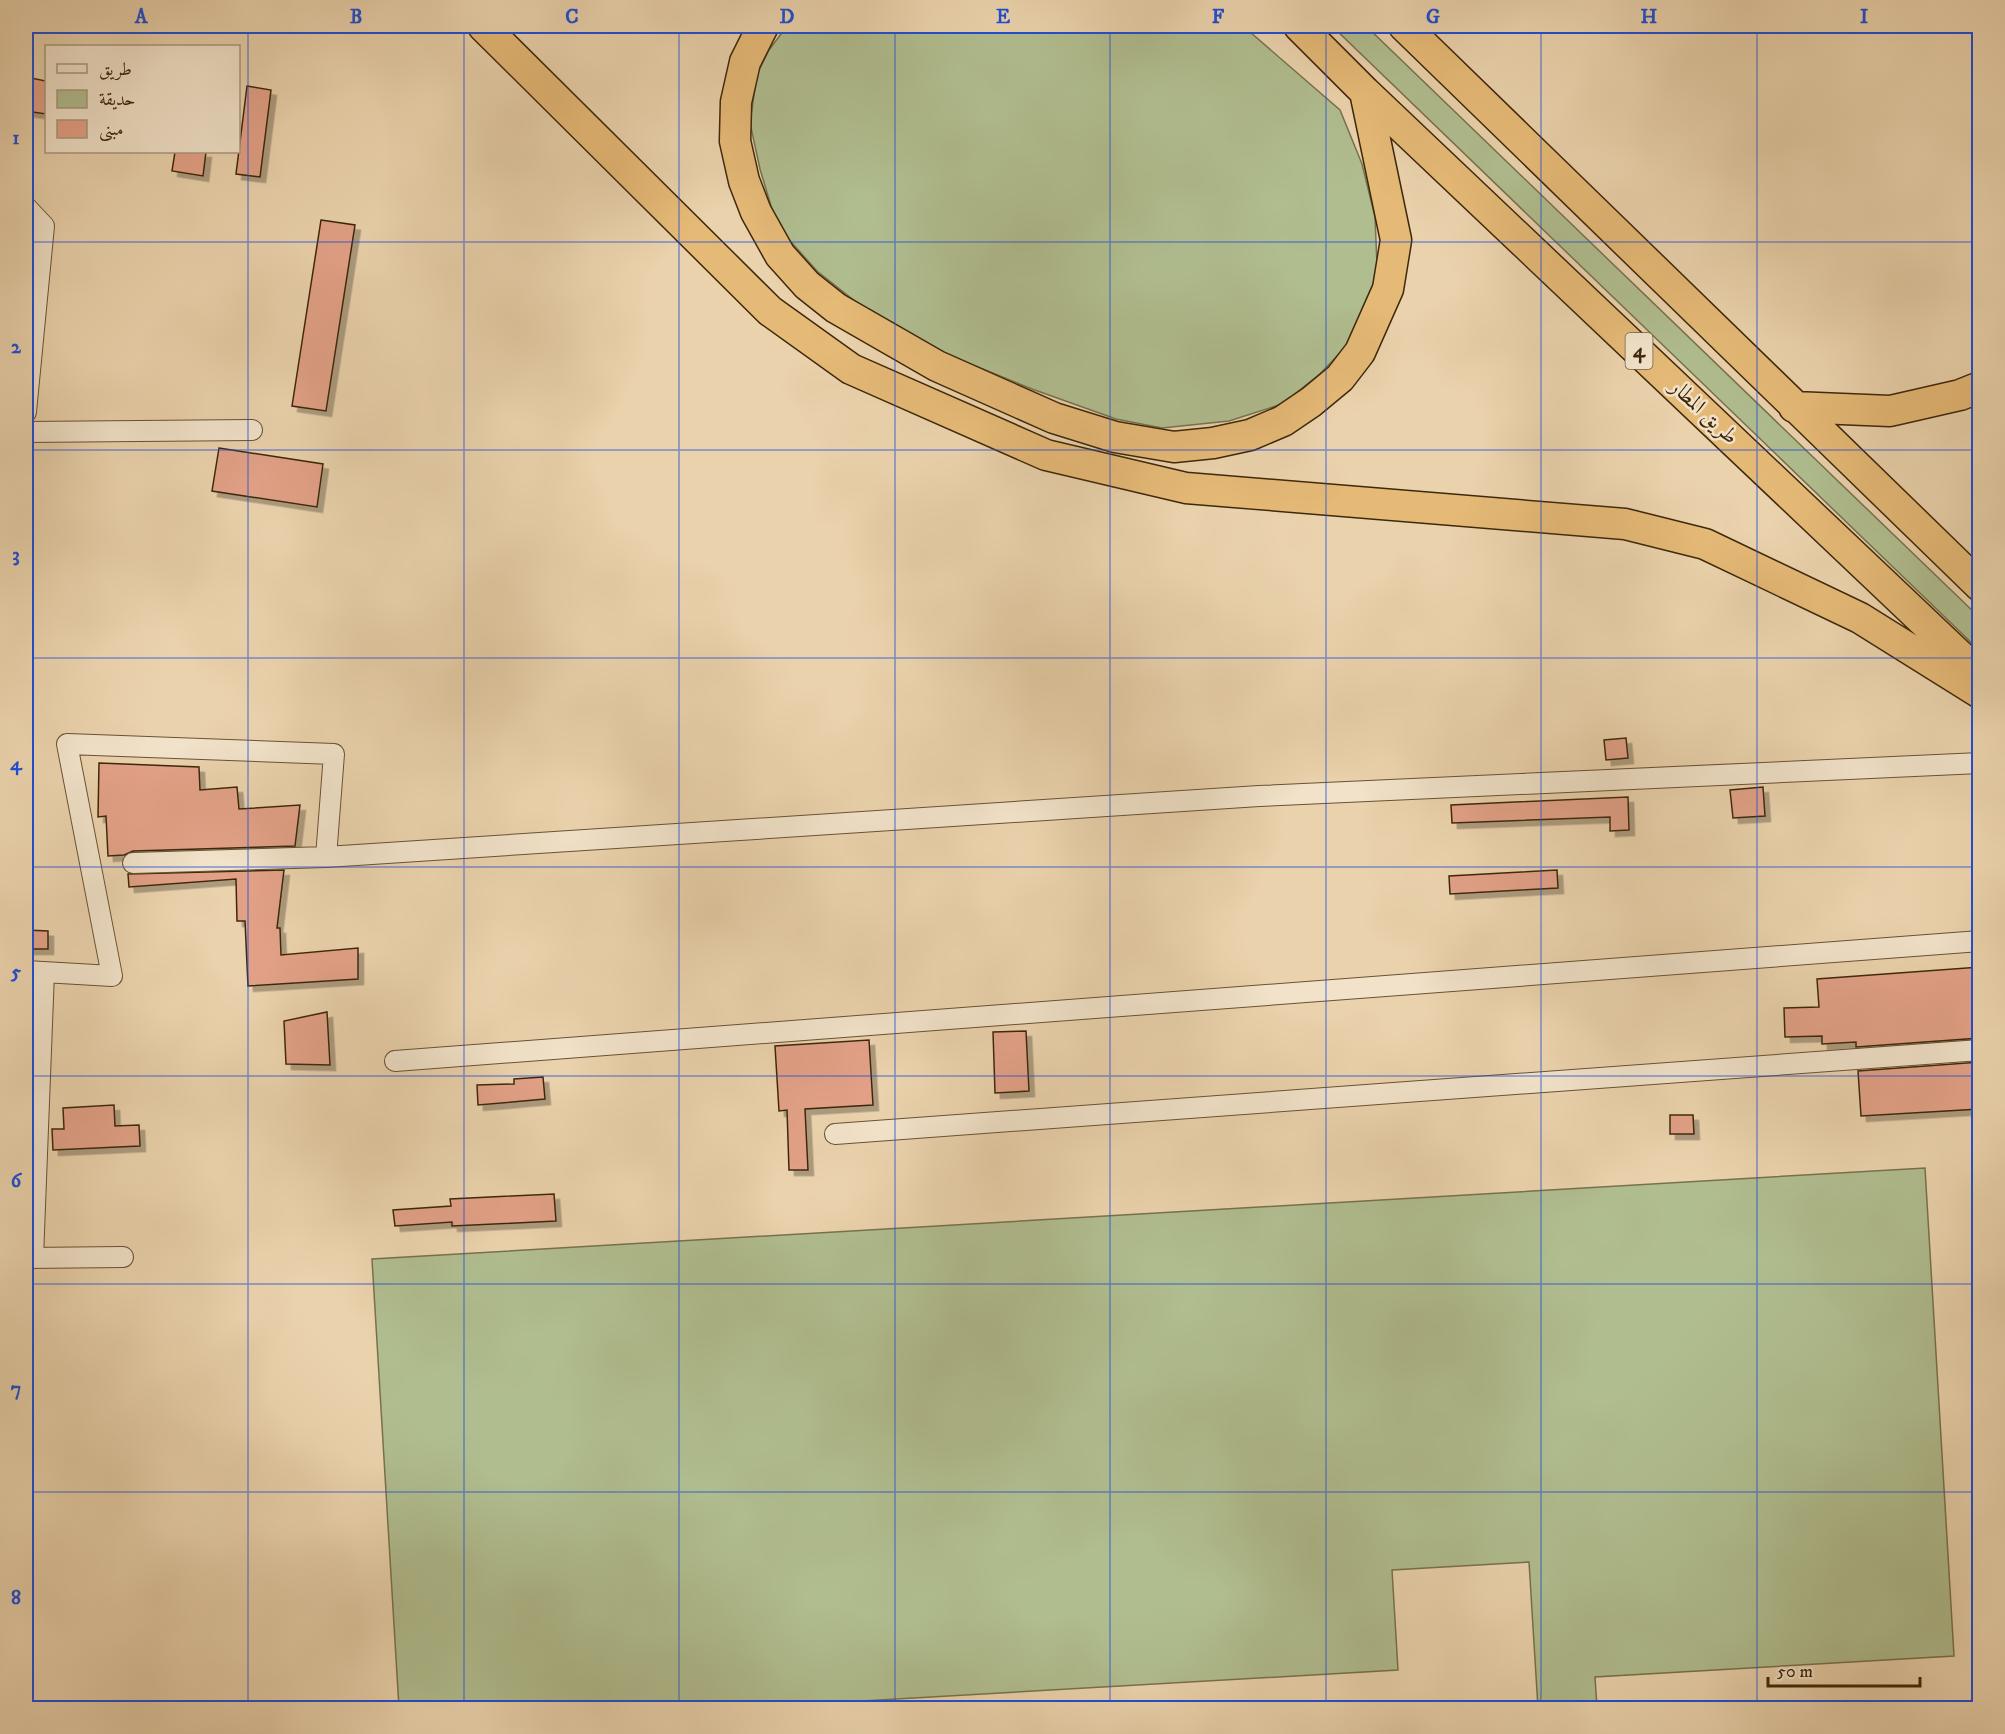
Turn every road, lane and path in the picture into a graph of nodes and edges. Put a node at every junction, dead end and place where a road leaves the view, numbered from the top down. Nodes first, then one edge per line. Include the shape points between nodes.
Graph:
1 (483, 26) edge
2 (763, 26) edge
3 (1299, 26) edge
4 (1404, 26) edge
5 (1365, 92) junction
6 (26, 207) edge
7 (1980, 387) edge
8 (1794, 408) junction
9 (26, 412) edge
10 (252, 430) dead end
11 (31, 434) edge
12 (1980, 586) edge
13 (1980, 675) edge
14 (1980, 693) edge
15 (1980, 763) edge
16 (326, 857) junction
17 (133, 862) dead end
18 (1980, 941) edge
19 (35, 971) edge
20 (1980, 1050) edge
21 (395, 1061) dead end
22 (835, 1134) dead end
23 (123, 1257) dead end
24 (29, 1258) edge

1 - 14 highway via 770,311 851,369 1047,455 1186,488 1625,524 1705,544 1860,618
2 - 5 highway via 745,62 736,102 735,141 756,212 780,255 807,285 836,308 937,366 1011,399 1114,437 1174,447 1250,435 1282,421 1340,378 1360,352 1388,289 1396,240
3 - 5 highway, طريق المطار / 4
4 - 8 highway
5 - 13 highway, طريق المطار / 4
6 - 9 street via 44,226
7 - 8 highway via 1890,411
8 - 12 highway
10 - 11 street
15 - 16 street via 1259,796
16 - 17 street
16 - 19 street via 334,754 67,744 112,976
18 - 21 street
19 - 24 street
20 - 22 street
23 - 24 street

